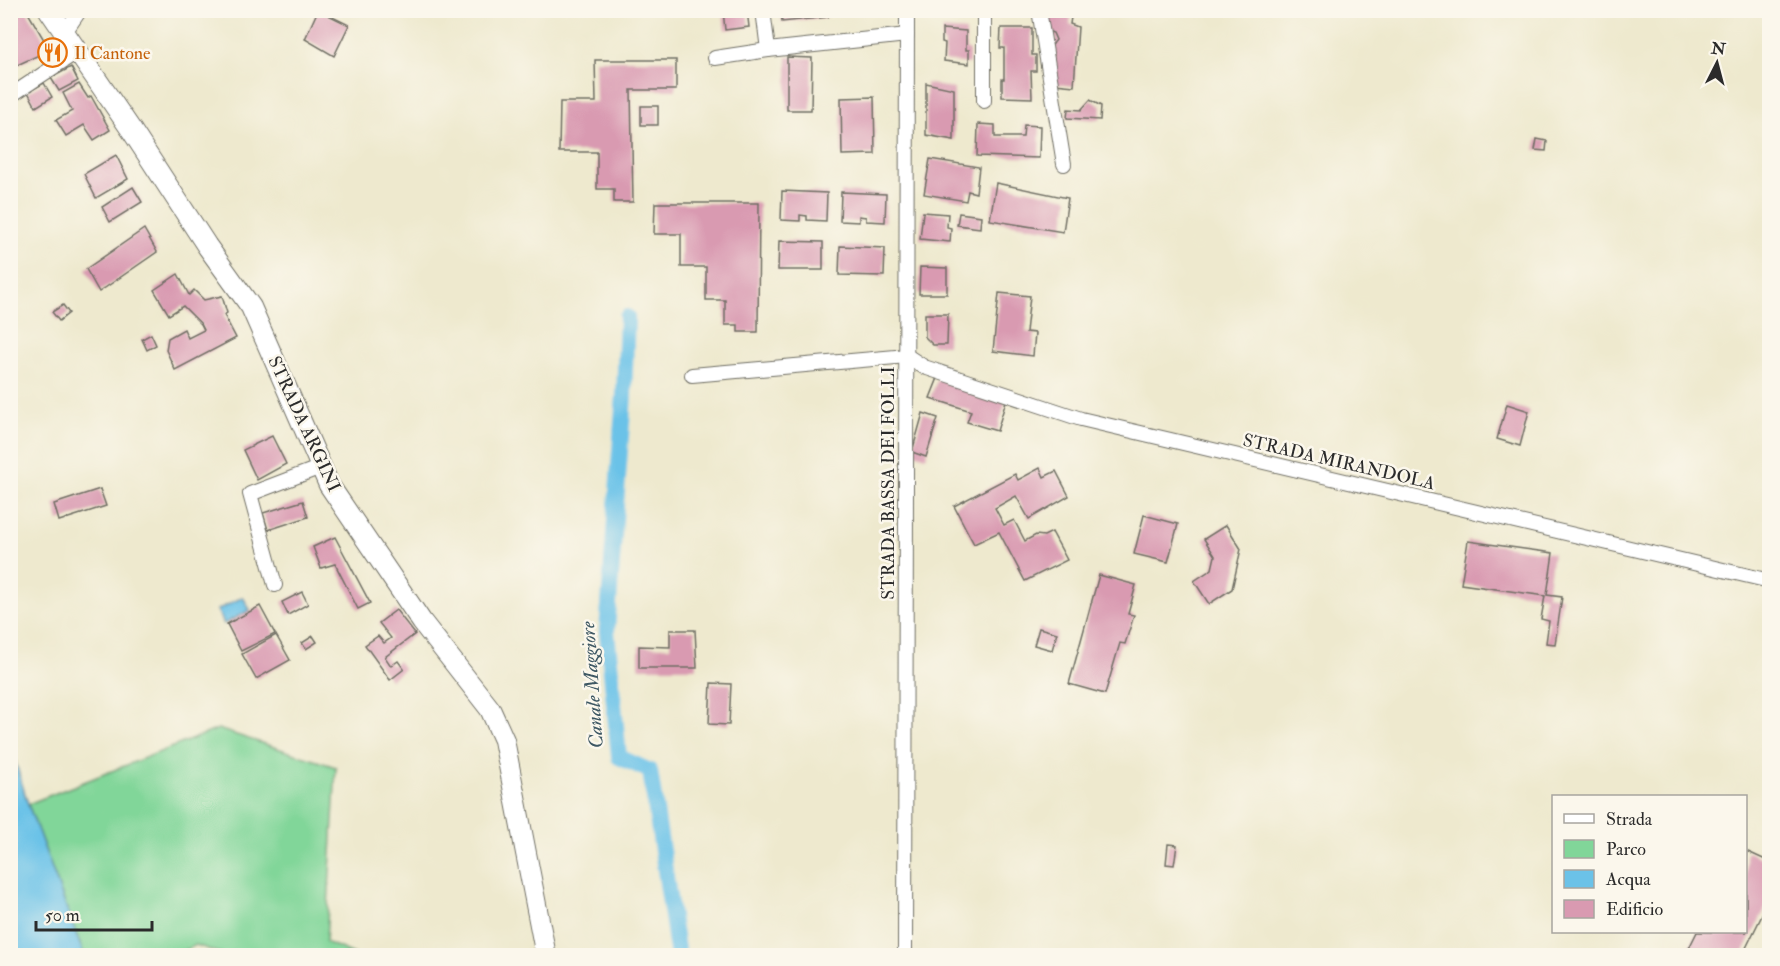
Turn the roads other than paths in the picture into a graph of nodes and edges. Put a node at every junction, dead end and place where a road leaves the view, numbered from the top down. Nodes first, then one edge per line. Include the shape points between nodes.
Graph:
1 (50, 10) edge
2 (80, 10) edge
3 (763, 10) edge
4 (907, 10) edge
5 (984, 10) edge
6 (1039, 10) edge
7 (65, 32) junction
8 (907, 35) junction
9 (768, 50) junction
10 (78, 51) junction
11 (714, 58) dead end
12 (10, 96) edge
13 (984, 101) dead end
14 (1064, 164) dead end
15 (907, 356) junction
16 (692, 375) dead end
17 (321, 467) junction
18 (1770, 581) edge
19 (275, 585) dead end
20 (546, 956) edge
21 (905, 956) edge

1 - 7 main road, STRADA ARGINI
2 - 7 street
3 - 9 street
4 - 8 street, STRADA BASSA DEI FOLLI
5 - 13 street
6 - 14 street
7 - 10 main road, STRADA ARGINI
8 - 9 street
8 - 15 street, STRADA BASSA DEI FOLLI
9 - 11 street
10 - 12 street
10 - 17 main road, STRADA ARGINI via 251,307
15 - 16 street
15 - 18 street, STRADA MIRANDOLA via 924,367 1081,419
15 - 21 street, STRADA BASSA DEI FOLLI
17 - 19 street via 250,494
17 - 20 main road, STRADA ARGINI via 329,485 422,622 490,709 504,740

